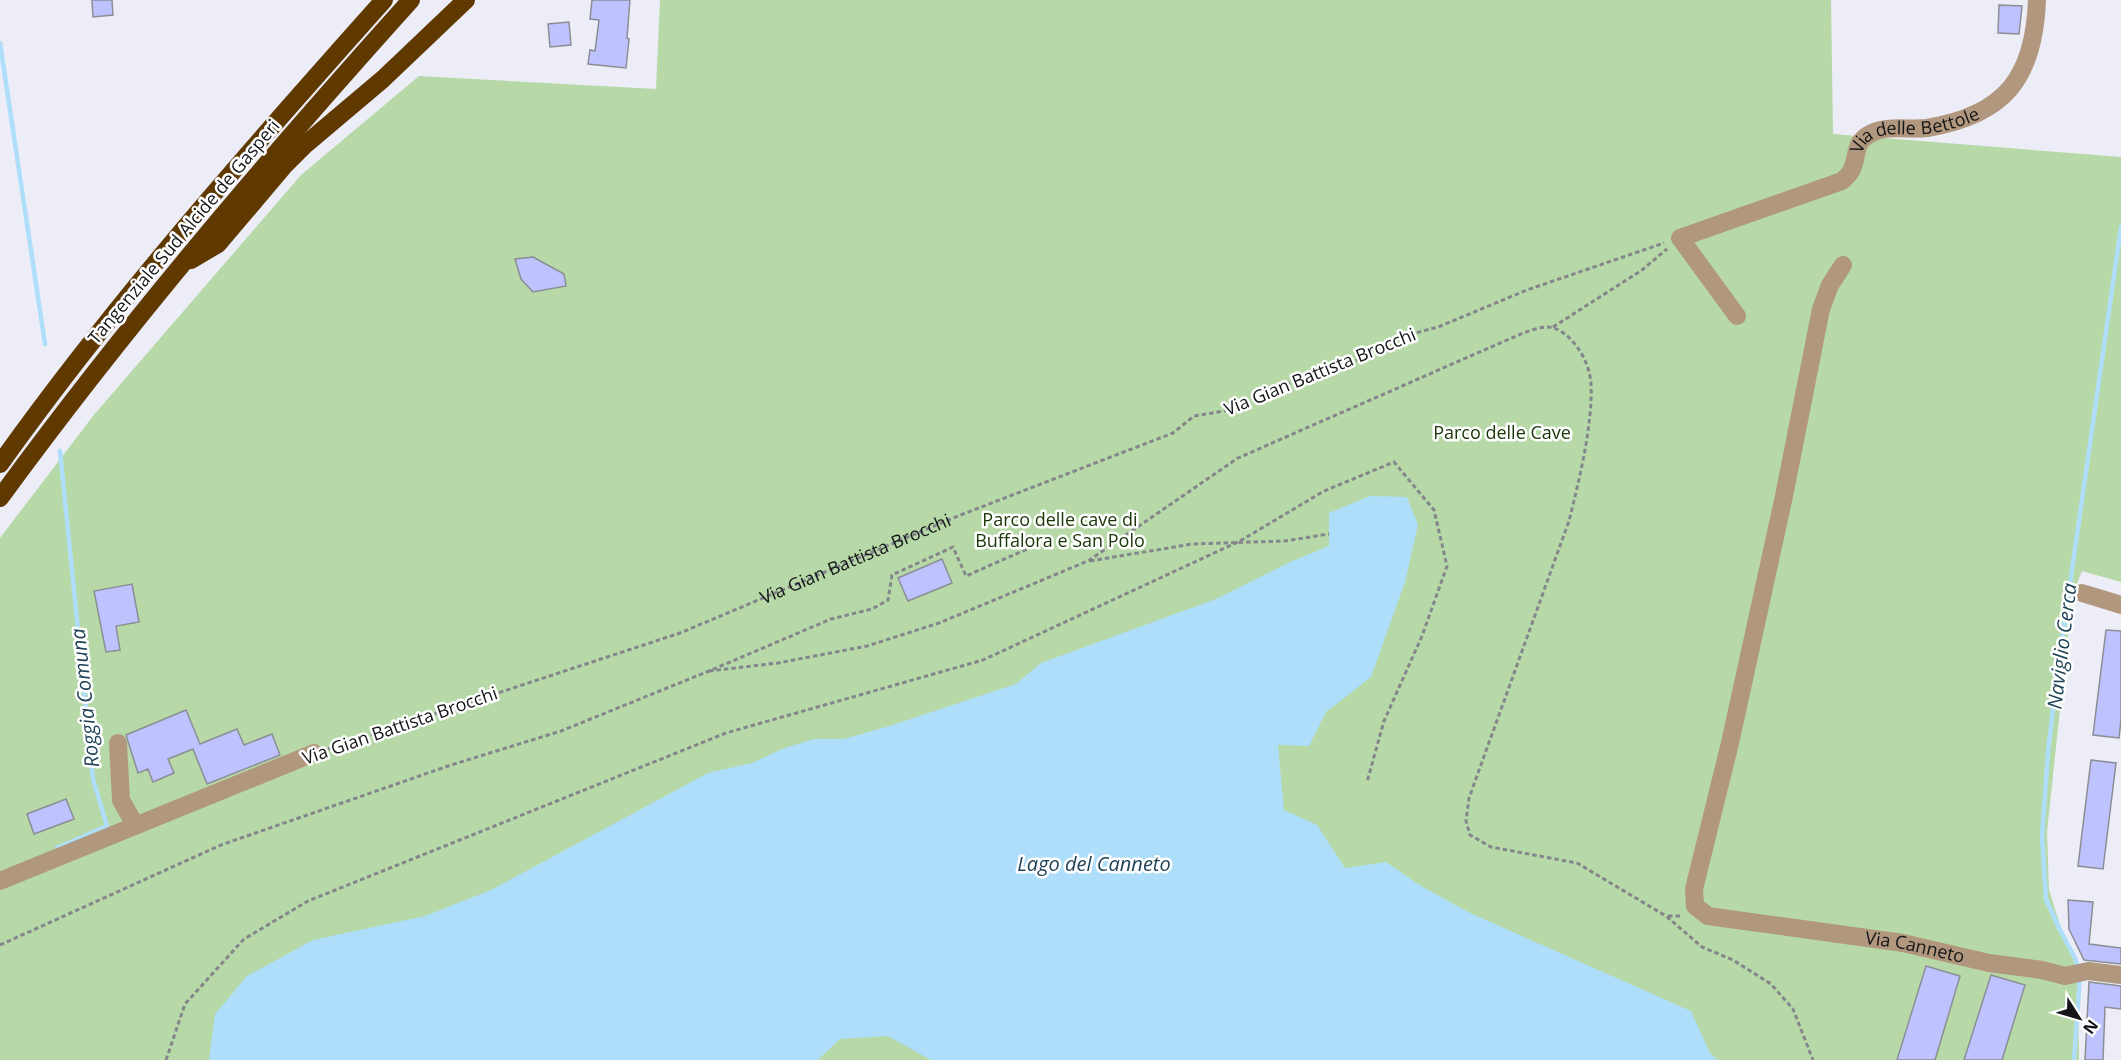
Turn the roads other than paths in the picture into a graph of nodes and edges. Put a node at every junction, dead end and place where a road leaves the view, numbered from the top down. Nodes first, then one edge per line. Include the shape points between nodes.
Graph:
1 (384, 0) edge
2 (411, 0) edge
3 (466, 0) edge
4 (2037, 0) edge
5 (1843, 265) dead end
6 (179, 267) junction
7 (1737, 316) dead end
8 (0, 464) edge
9 (0, 498) edge
10 (2082, 593) dead end
11 (2121, 605) edge
12 (118, 743) dead end
13 (314, 753) road end
14 (135, 825) junction
15 (0, 881) edge
16 (2121, 975) edge

1 - 8 highway, Tangenziale Sud Alcide de Gasperi via 154,266
2 - 6 highway, Tangenziale Sud Alcide de Gasperi
3 - 6 highway via 383,79 306,144 218,244
4 - 7 street, Via delle Bettole via 2032,46 2022,74 2004,95 1980,113 1924,128 1872,133 1858,144 1851,171 1842,181 1680,238
5 - 16 street, Via Canneto via 1821,309 1780,517 1694,889 1695,906 1708,916 1903,943 2065,976 2088,971
6 - 9 highway, Tangenziale Sud Alcide de Gasperi
10 - 11 street
12 - 14 street via 121,800
13 - 14 street, Via Gian Battista Brocchi
14 - 15 street, Via Gian Battista Brocchi

